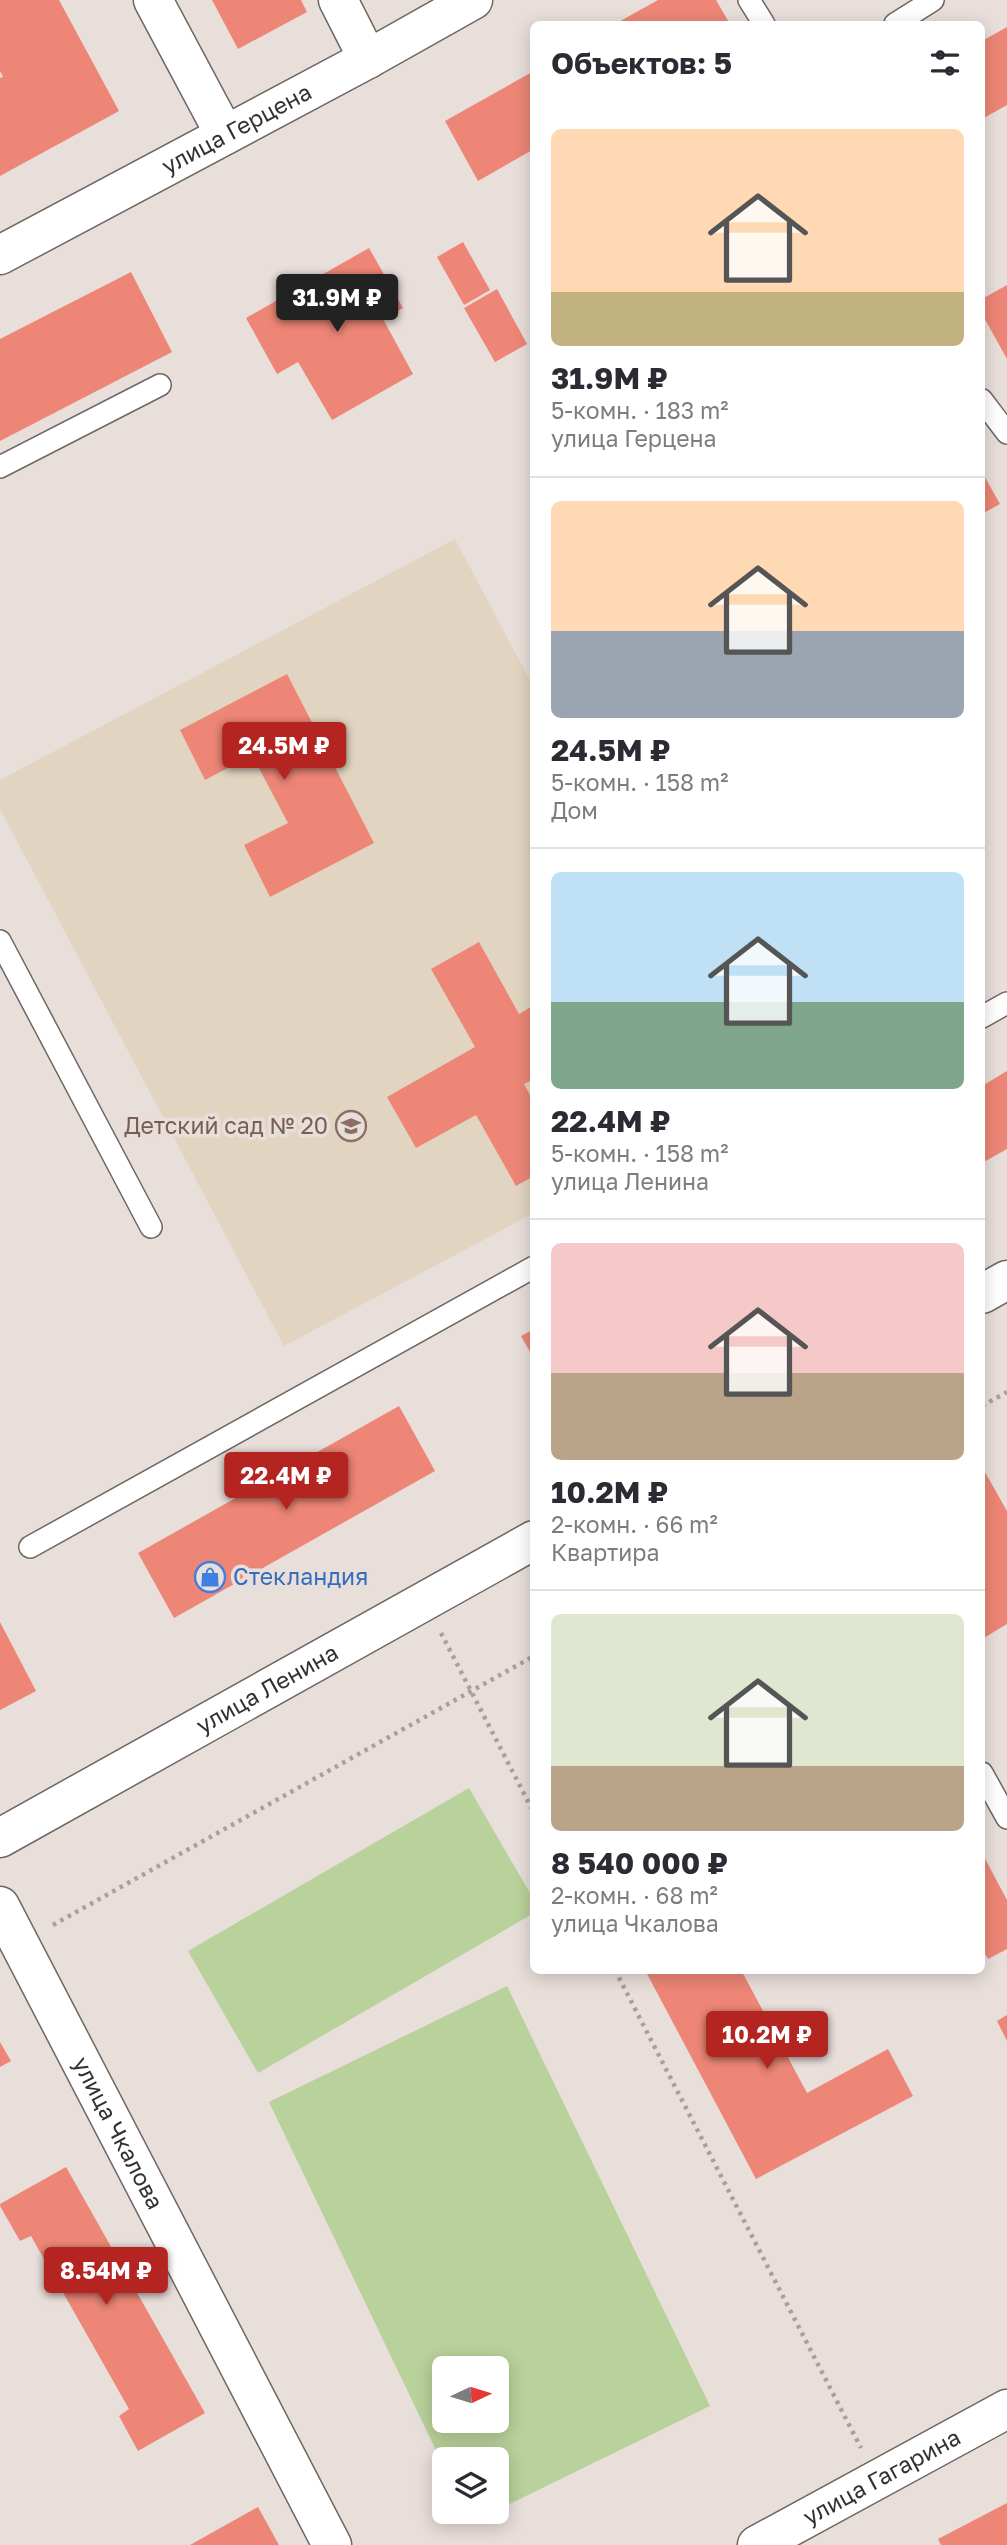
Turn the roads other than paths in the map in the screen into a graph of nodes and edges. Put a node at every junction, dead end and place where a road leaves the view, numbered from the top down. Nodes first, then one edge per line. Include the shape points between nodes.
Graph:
1 (153, 0) edge
2 (338, 0) edge
3 (473, 0) edge
4 (749, 0) edge
5 (933, 0) edge
6 (762, 21) edge
7 (900, 21) edge
8 (368, 59) junction
9 (225, 135) junction
10 (0, 255) edge
11 (160, 385) dead end
12 (985, 404) edge
13 (1007, 433) edge
14 (0, 467) edge
15 (0, 940) edge
16 (1007, 1003) edge
17 (985, 1015) edge
18 (151, 1227) dead end
19 (530, 1269) edge
20 (1007, 1280) edge
21 (985, 1292) edge
22 (530, 1542) edge
23 (30, 1548) dead end
24 (985, 1778) edge
25 (1007, 1818) edge
26 (0, 1838) edge
27 (0, 1906) edge
28 (1007, 2409) edge
29 (332, 2545) edge
30 (757, 2545) edge

1 - 9 street
2 - 8 street
3 - 8 street, улица Герцена
4 - 6 lane
5 - 7 lane
8 - 9 street, улица Герцена
9 - 10 street, улица Герцена
11 - 14 lane
12 - 13 lane
15 - 18 lane
16 - 17 lane
19 - 23 lane
20 - 21 street
22 - 26 street, улица Ленина
24 - 25 lane
27 - 29 street, улица Чкалова
28 - 30 street, улица Гагарина

